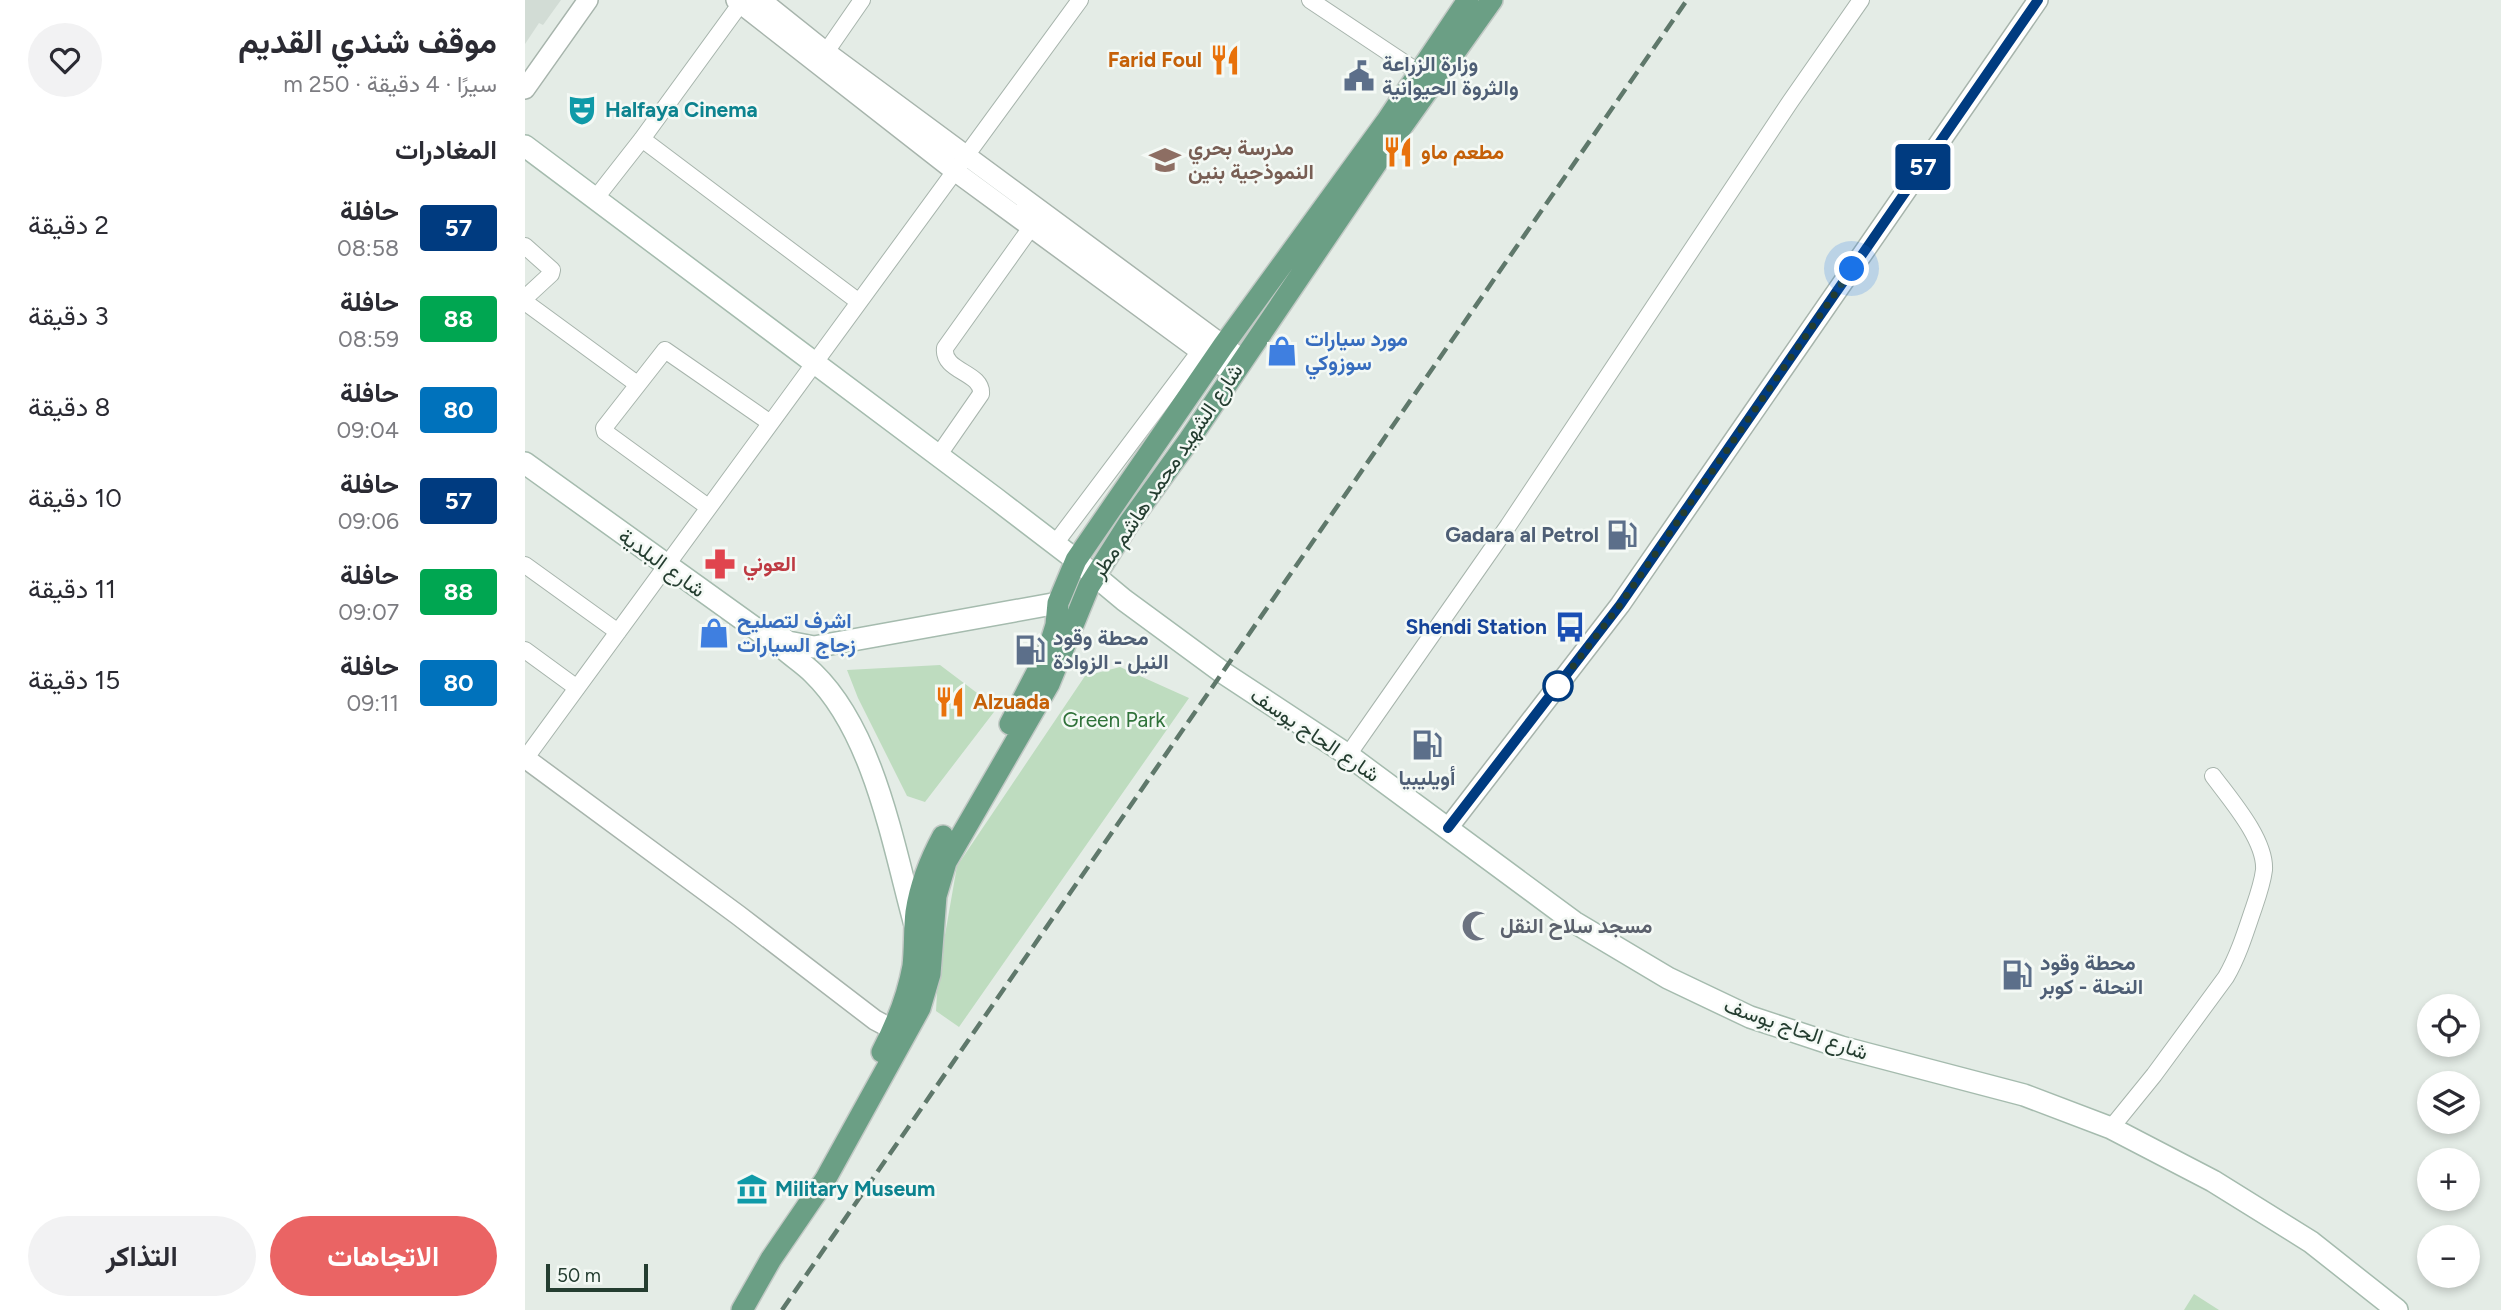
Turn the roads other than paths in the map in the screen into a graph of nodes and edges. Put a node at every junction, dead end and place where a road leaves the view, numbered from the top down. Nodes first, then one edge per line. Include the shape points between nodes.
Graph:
1 (588, 0) edge
2 (761, 0) edge
3 (862, 0) edge
4 (1080, 0) edge
5 (1310, 0) edge
6 (1468, 0) edge
7 (1492, 0) edge
8 (1861, 0) edge
9 (2038, 0) edge
10 (739, 2) edge
11 (826, 52) junction
12 (1418, 72) junction
13 (525, 89) edge
14 (642, 139) junction
15 (525, 146) edge
16 (962, 164) junction
17 (595, 199) junction
18 (1032, 226) junction
19 (525, 246) edge
20 (525, 300) edge
21 (859, 302) junction
22 (1212, 352) junction
23 (813, 363) junction
24 (1238, 366) junction
25 (637, 384) junction
26 (769, 422) junction
27 (525, 450) edge
28 (939, 456) junction
29 (525, 463) edge
30 (708, 507) junction
31 (1055, 545) junction
32 (1076, 560) junction
33 (668, 562) junction
34 (525, 565) edge
35 (1095, 576) junction
36 (1058, 603) junction
37 (618, 632) junction
38 (525, 650) edge
39 (577, 688) junction
40 (1348, 755) junction
41 (525, 758) edge
42 (2213, 776) dead end
43 (1448, 828) junction
44 (915, 927) junction
45 (892, 1029) junction
46 (2111, 1128) junction
47 (731, 1310) edge
48 (742, 1310) edge
49 (2397, 1310) edge

1 - 13 street
2 - 11 street
3 - 11 street
4 - 16 street
5 - 12 street
6 - 12 main road, شارع الشهيد محمد هاشم مطر
7 - 24 main road, شارع الشهيد محمد هاشم مطر
8 - 40 street via 1508,526
9 - 43 street via 1620,605
10 - 14 street
10 - 16 street
11 - 16 street
12 - 22 main road, شارع الشهيد محمد هاشم مطر via 1386,122
14 - 17 street
14 - 21 street
15 - 17 main road, شارع الحاج يوسف
16 - 18 street
16 - 21 street
16 - 22 street
17 - 23 main road, شارع الحاج يوسف
18 - 22 street
18 - 28 street via 945,348 948,361 982,389
19 - 20 street via 552,270
20 - 25 street
21 - 23 street
22 - 24 street
22 - 31 street
22 - 32 main road, شارع الشهيد محمد هاشم مطر
23 - 26 street
23 - 28 main road, شارع الحاج يوسف
24 - 35 main road, شارع الشهيد محمد هاشم مطر
25 - 26 street via 665,350
25 - 30 street via 603,431
26 - 30 street
27 - 33 main road, شارع البلدية
28 - 31 main road, شارع الحاج يوسف
29 - 33 main road, شارع البلدية
30 - 33 street
31 - 32 main road, شارع الحاج يوسف
32 - 35 main road, شارع الحاج يوسف
32 - 36 main road, شارع الشهيد محمد هاشم مطر
33 - 36 main road, شارع البلدية via 788,642 814,647
33 - 37 street
33 - 44 main road, شارع البلدية via 814,673 842,711 875,779
34 - 37 street
35 - 40 main road, شارع الحاج يوسف via 1222,673
35 - 48 main road, شارع الشهيد محمد هاشم مطر via 1049,684 946,862 936,896 930,974 920,1008 825,1180
36 - 44 main road, شارع الشهيد محمد هاشم مطر via 1048,651 932,856
37 - 39 street
38 - 39 street
39 - 41 street
40 - 43 main road, شارع الحاج يوسف
41 - 45 street
42 - 46 street via 2249,826 2260,850 2264,867 2259,892 2226,976
43 - 46 main road, شارع الحاج يوسف via 1574,922 1668,978 1750,1017 1841,1047 2024,1095
44 - 45 main road, شارع الشهيد محمد هاشم مطر via 909,979
45 - 47 main road, شارع الشهيد محمد هاشم مطر via 816,1169
46 - 49 main road, شارع الحاج يوسف via 2213,1181 2311,1242

